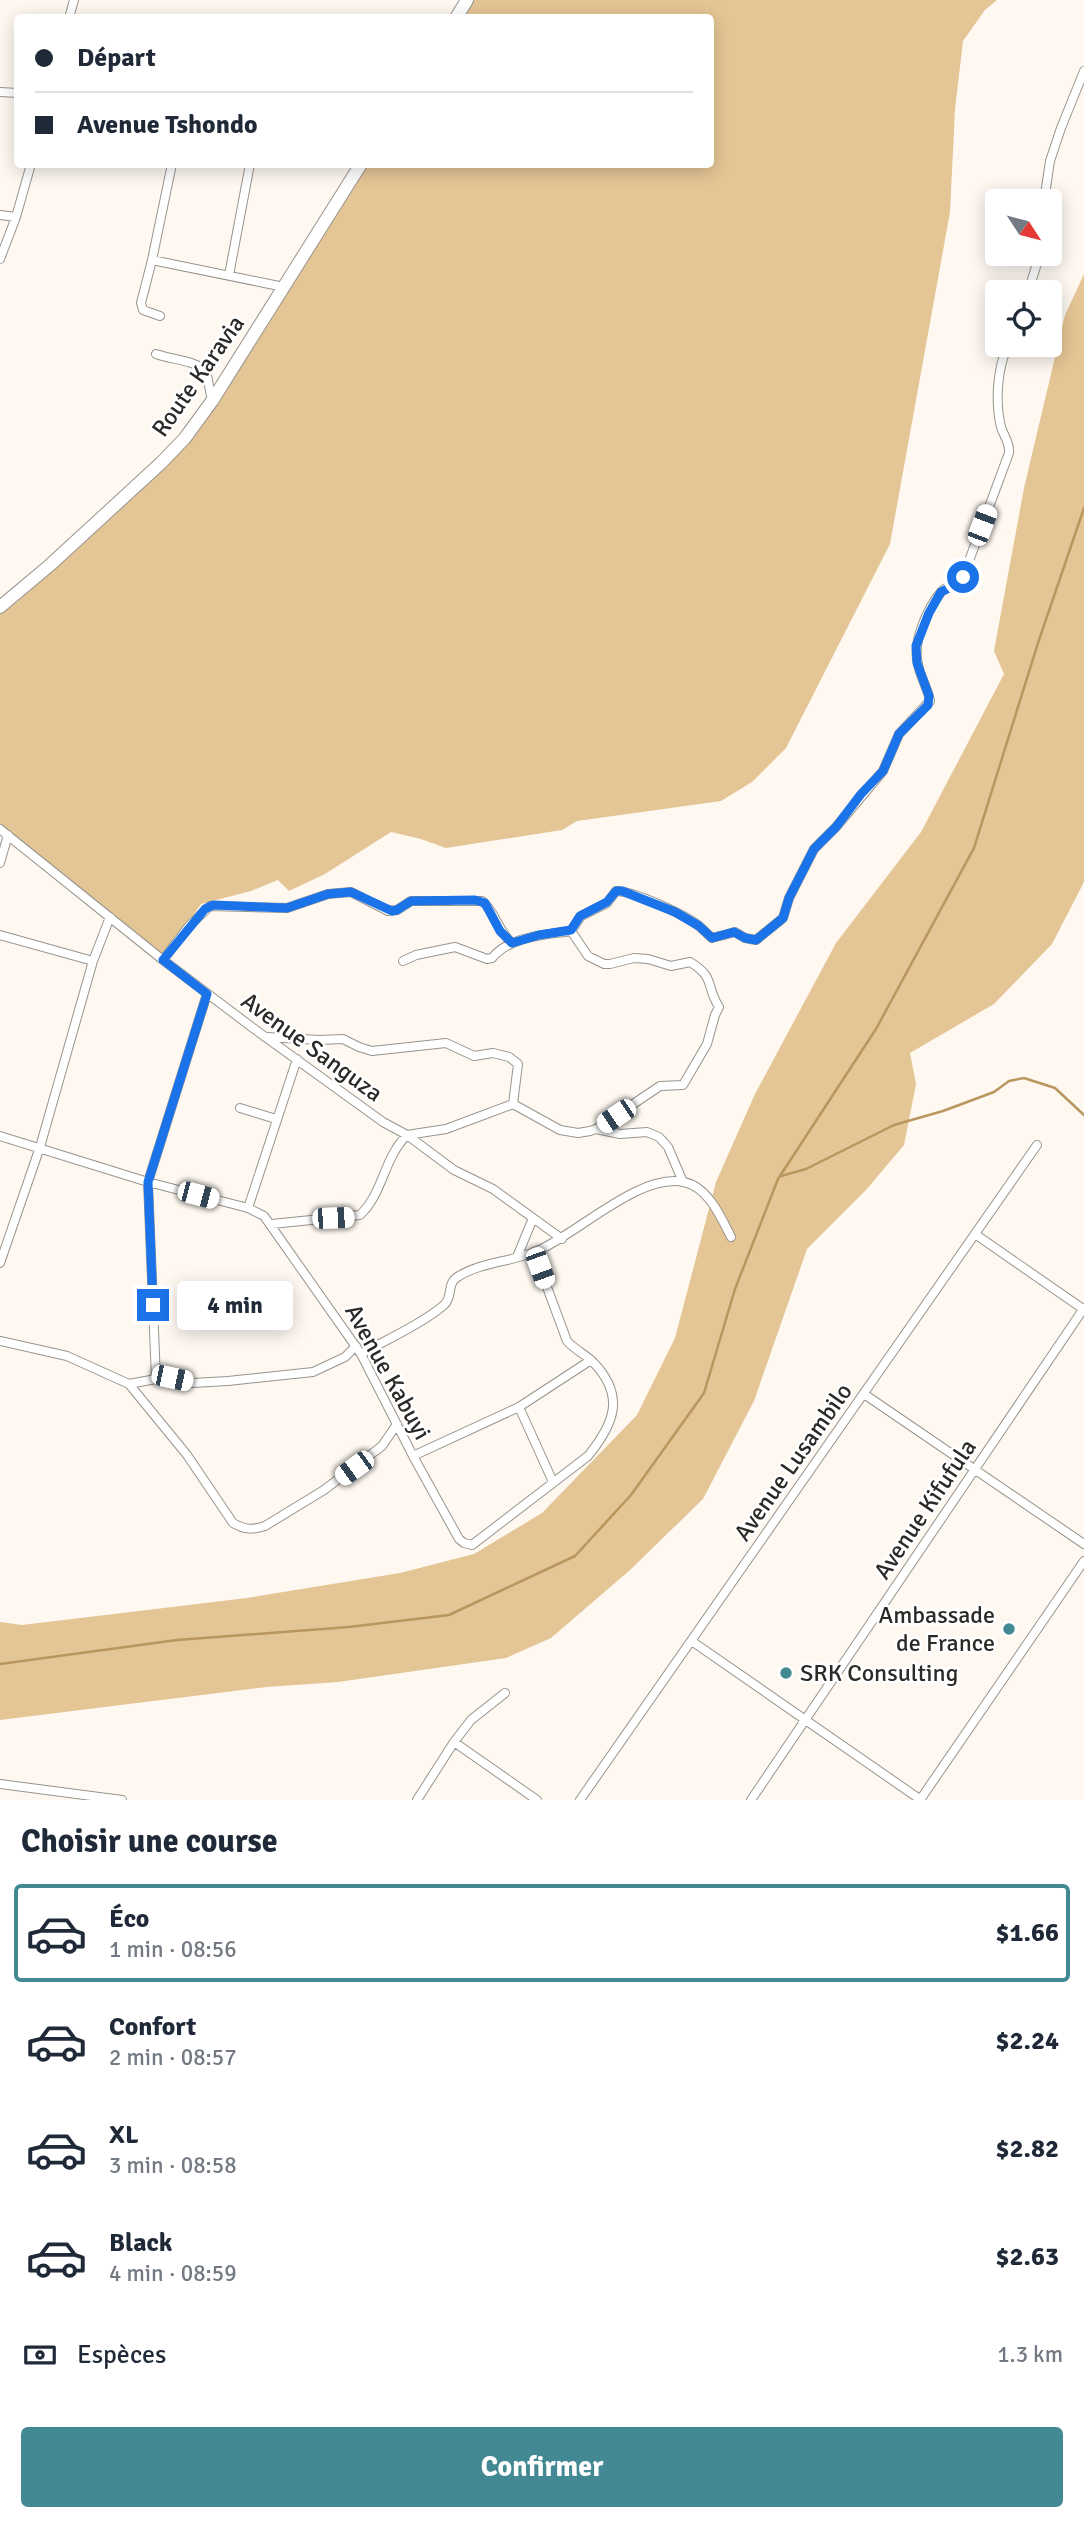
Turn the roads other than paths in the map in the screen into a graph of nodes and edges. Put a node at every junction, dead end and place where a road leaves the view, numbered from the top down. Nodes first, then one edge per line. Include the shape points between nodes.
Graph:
1 (1084, 71) edge
2 (30, 168) edge
3 (171, 168) edge
4 (249, 168) edge
5 (358, 168) edge
6 (1046, 189) edge
7 (0, 215) edge
8 (16, 217) junction
9 (0, 259) edge
10 (152, 260) junction
11 (229, 275) junction
12 (284, 287) junction
13 (160, 316) dead end
14 (156, 354) dead end
15 (1003, 357) edge
16 (212, 401) junction
17 (0, 607) edge
18 (0, 829) edge
19 (8, 835) junction
20 (0, 863) edge
21 (110, 917) junction
22 (571, 930) junction
23 (0, 935) edge
24 (512, 943) junction
25 (163, 960) junction
26 (93, 961) junction
27 (403, 961) dead end
28 (207, 994) junction
29 (266, 1037) junction
30 (297, 1059) junction
31 (513, 1104) junction
32 (240, 1108) dead end
33 (276, 1119) junction
34 (596, 1129) junction
35 (407, 1135) junction
36 (0, 1136) edge
37 (1037, 1145) dead end
38 (40, 1147) junction
39 (148, 1182) junction
40 (683, 1182) junction
41 (248, 1208) junction
42 (533, 1218) junction
43 (272, 1224) junction
44 (975, 1234) junction
45 (731, 1237) dead end
46 (562, 1239) junction
47 (534, 1252) junction
48 (517, 1257) junction
49 (0, 1263) edge
50 (1084, 1309) edge
51 (0, 1341) edge
52 (359, 1350) junction
53 (591, 1360) junction
54 (156, 1379) junction
55 (130, 1384) junction
56 (864, 1394) junction
57 (519, 1407) junction
58 (397, 1424) junction
59 (413, 1456) junction
60 (975, 1470) junction
61 (553, 1482) junction
62 (1084, 1544) edge
63 (1084, 1561) edge
64 (692, 1642) junction
65 (505, 1693) dead end
66 (805, 1721) junction
67 (454, 1742) junction
68 (0, 1784) edge
69 (92, 1798) edge
70 (122, 1800) edge
71 (417, 1800) edge
72 (537, 1800) edge
73 (580, 1800) edge
74 (751, 1800) edge
75 (921, 1800) edge

1 - 6 street via 1050,161
2 - 8 street
3 - 10 street
4 - 11 street
5 - 12 street, Route Karavia
7 - 8 street
8 - 9 street
10 - 11 street
10 - 13 street via 141,303 143,310
11 - 12 street
12 - 16 street, Route Karavia
14 - 16 street via 206,370
15 - 22 street via 997,408 1009,453 963,577 941,592 916,646 930,701 899,734 883,771 814,849 783,918 756,940 734,932 712,938 663,906 616,891 607,902 580,916
16 - 17 street, Route Karavia via 160,463
18 - 19 street, Avenue Sanguza
19 - 20 street
19 - 21 street, Avenue Sanguza
21 - 25 street, Avenue Sanguza
21 - 26 street
22 - 24 street
22 - 34 street via 588,956 604,964 634,958 671,967 690,962 710,979 719,1007 707,1044 683,1085 660,1086
23 - 26 street
24 - 25 street via 482,901 411,901 392,911 357,893 344,892 287,908 210,906
24 - 27 street via 489,959 455,947
25 - 28 street, Avenue Sanguza
26 - 38 street
28 - 29 street, Avenue Sanguza
28 - 39 street
29 - 30 street, Avenue Sanguza
29 - 31 street via 343,1039 378,1051 446,1043 474,1056 509,1056 518,1064
30 - 33 street
30 - 35 street, Avenue Sanguza
31 - 34 street via 560,1130
31 - 35 street via 446,1129
32 - 33 street
33 - 41 street
34 - 40 street via 659,1137
35 - 42 street, Avenue Sanguza
35 - 43 street via 393,1153 375,1198 360,1215
36 - 38 street, Avenue Kabuyi
37 - 44 street, Avenue Lusambilo
38 - 39 street, Avenue Kabuyi
38 - 49 street
39 - 41 street, Avenue Kabuyi
39 - 54 street
40 - 45 street via 706,1195
40 - 46 street via 654,1183 637,1190
41 - 43 street, Avenue Kabuyi
42 - 46 street, Avenue Sanguza
42 - 48 street
43 - 52 street, Avenue Kabuyi
44 - 50 street
44 - 56 street, Avenue Lusambilo
46 - 47 street
47 - 48 street
47 - 53 street via 568,1341
48 - 52 street via 454,1279 450,1296 439,1309
50 - 60 street, Avenue Kifufula
51 - 55 street via 67,1356
52 - 54 street via 313,1372 192,1383
52 - 58 street, Avenue Kabuyi
53 - 57 street
53 - 61 street via 610,1386 615,1402 611,1419 588,1456
54 - 55 street
55 - 58 street via 233,1522 251,1530 265,1526 344,1475 383,1446
56 - 60 street
56 - 64 street, Avenue Lusambilo
57 - 59 street
57 - 61 street
58 - 59 street, Avenue Kabuyi
59 - 61 street, Avenue Kabuyi via 459,1539 472,1545
60 - 62 street
60 - 66 street, Avenue Kifufula
63 - 75 street
64 - 66 street
64 - 73 street, Avenue Lusambilo
65 - 67 street via 471,1720
66 - 74 street, Avenue Kifufula
66 - 75 street
67 - 71 street
67 - 72 street
68 - 69 street
69 - 70 street

